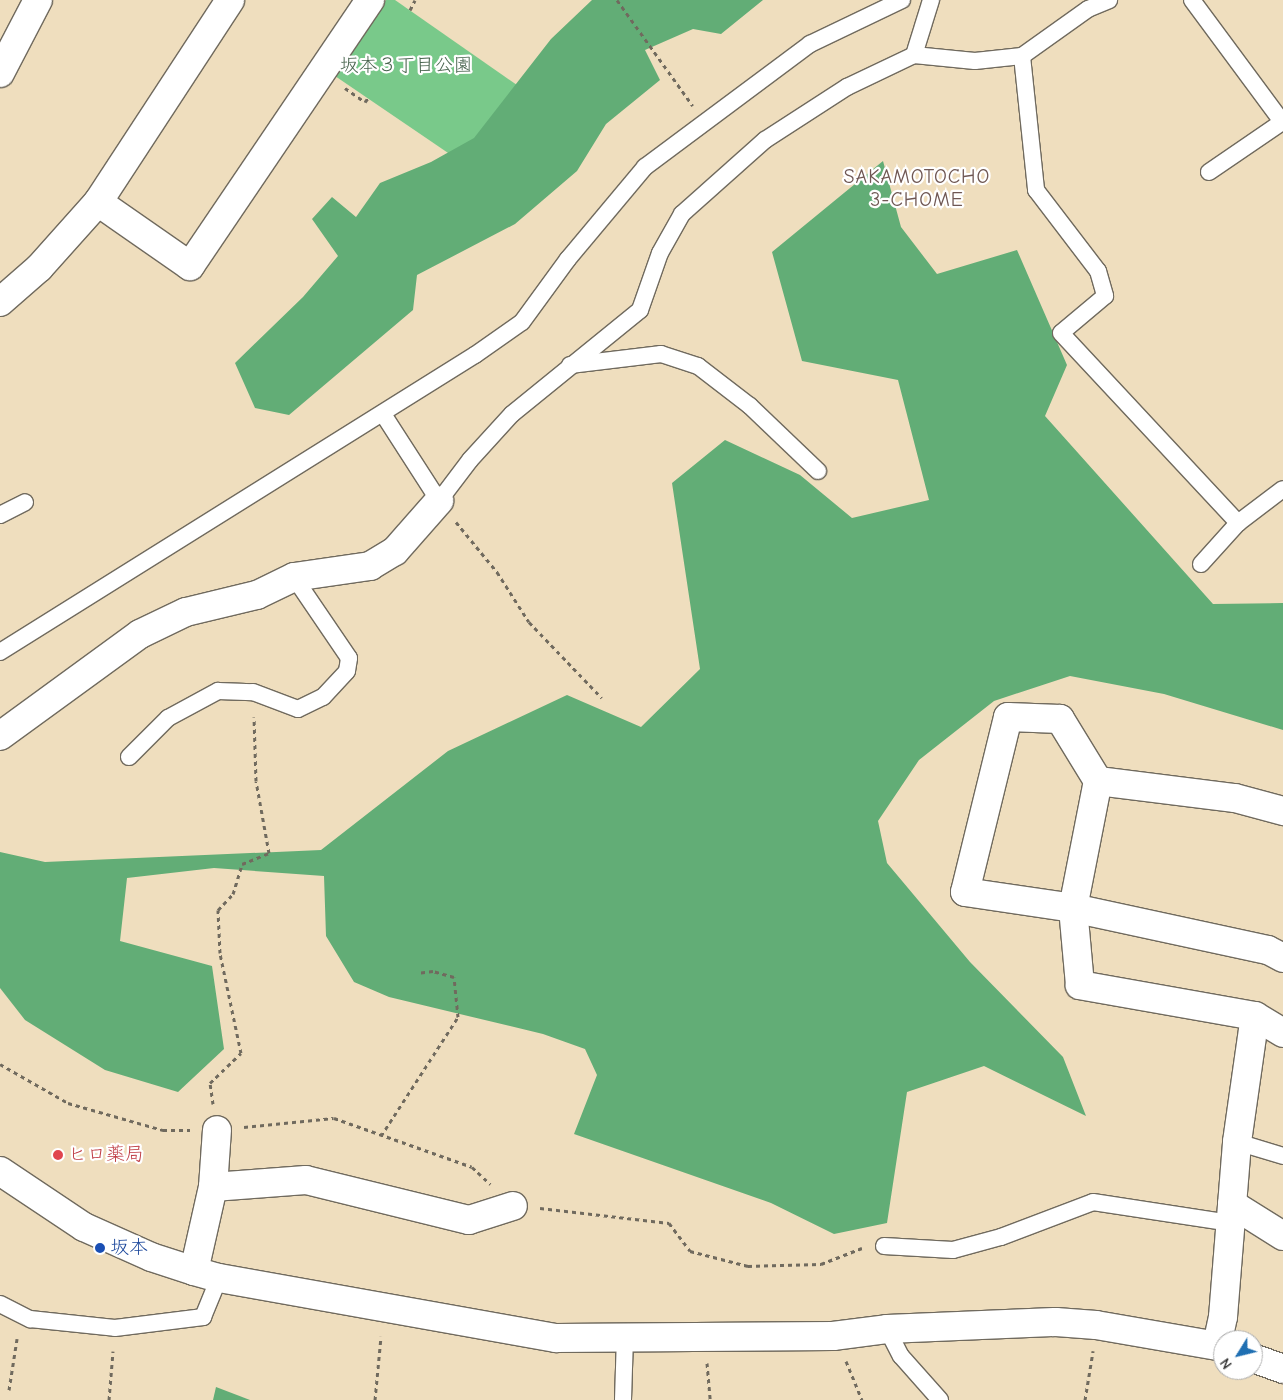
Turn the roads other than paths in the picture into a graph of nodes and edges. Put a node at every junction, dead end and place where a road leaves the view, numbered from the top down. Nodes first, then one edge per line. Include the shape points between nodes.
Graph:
1 (38, 0) edge
2 (230, 0) edge
3 (370, 0) edge
4 (902, 0) edge
5 (931, 0) edge
6 (1109, 0) edge
7 (1192, 0) edge
8 (914, 55) junction
9 (1022, 56) junction
10 (0, 74) edge
11 (1282, 123) edge
12 (1209, 172) dead end
13 (98, 202) junction
14 (0, 302) edge
15 (569, 365) junction
16 (383, 414) junction
17 (818, 471) dead end
18 (1283, 489) edge
19 (439, 501) junction
20 (25, 502) dead end
21 (0, 515) edge
22 (1238, 523) junction
23 (1201, 564) dead end
24 (294, 576) junction
25 (0, 652) edge
26 (0, 736) edge
27 (129, 757) dead end
28 (1098, 782) junction
29 (1283, 811) edge
30 (1073, 908) junction
31 (1283, 958) edge
32 (1255, 1016) junction
33 (1283, 1033) edge
34 (217, 1130) road end
35 (1237, 1142) junction
36 (1283, 1156) edge
37 (0, 1171) edge
38 (213, 1187) junction
39 (514, 1206) road end
40 (1232, 1213) junction
41 (1283, 1236) edge
42 (884, 1246) road end
43 (206, 1274) junction
44 (0, 1304) edge
45 (887, 1329) junction
46 (1222, 1330) edge
47 (625, 1338) junction
48 (1213, 1345) edge
49 (1263, 1362) edge
50 (1283, 1369) edge
51 (623, 1400) edge
52 (940, 1400) edge

1 - 10 street
2 - 13 street
3 - 13 street via 190,266
4 - 16 lane via 810,44 645,167 568,259 522,322
5 - 8 lane
6 - 9 lane via 1088,9
7 - 11 lane
8 - 9 lane via 975,61
8 - 15 lane via 847,87 765,140 682,214 660,253 640,310
9 - 22 lane via 1036,190 1098,271 1105,296 1061,333
11 - 12 lane
13 - 14 street via 39,268
15 - 17 lane via 660,354 698,366 750,406
15 - 19 lane via 512,414 470,460
16 - 19 lane
16 - 25 lane
18 - 22 lane
19 - 24 street via 395,551 370,566
20 - 21 lane
22 - 23 lane
24 - 26 street via 257,595 186,612 140,634
24 - 27 lane via 348,658 347,671 323,697 298,709 253,692 218,691 168,718
28 - 29 street via 1235,798
28 - 30 street
28 - 30 street via 1060,719 1008,717 965,892
30 - 31 street via 1268,950
30 - 32 street via 1080,984
32 - 33 street
32 - 35 street
34 - 38 street
35 - 36 lane
35 - 40 street
37 - 43 street via 84,1227 151,1257
38 - 39 street via 306,1180 469,1220
38 - 43 street
40 - 41 street
40 - 42 lane via 1093,1202 953,1250
40 - 46 street
43 - 44 lane via 204,1317 115,1328 30,1319
43 - 47 street via 556,1338
45 - 47 street via 834,1336
45 - 48 street via 1017,1321 1096,1325
45 - 52 lane via 902,1356
47 - 51 lane
49 - 50 street

